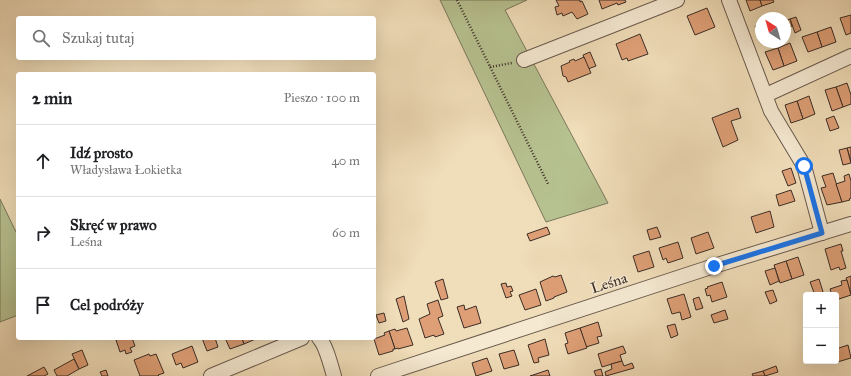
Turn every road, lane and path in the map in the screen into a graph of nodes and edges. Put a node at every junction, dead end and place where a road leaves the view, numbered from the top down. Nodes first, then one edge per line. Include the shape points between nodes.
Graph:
1 (457, 0) edge
2 (677, 0) edge
3 (729, 0) edge
4 (851, 56) edge
5 (524, 60) joint
6 (490, 68) junction
7 (766, 95) junction
8 (548, 184) dead end
9 (851, 225) edge
10 (822, 233) junction
11 (297, 340) edge
12 (322, 340) edge
13 (211, 376) edge
14 (334, 376) edge
15 (378, 376) edge

1 - 6 path
2 - 5 street
3 - 7 street
4 - 7 street
5 - 6 path
6 - 8 path
7 - 10 street via 771,111 804,166
9 - 10 street, Leśna
9 - 15 street, Leśna
10 - 15 street, Leśna
11 - 13 street
12 - 14 street

